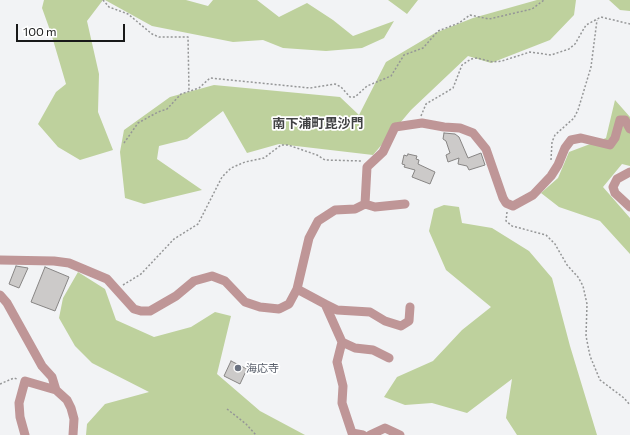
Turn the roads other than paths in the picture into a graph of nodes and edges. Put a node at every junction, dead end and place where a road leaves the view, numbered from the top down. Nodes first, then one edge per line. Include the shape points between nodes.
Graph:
1 (630, 130) edge
2 (630, 172) edge
3 (365, 204) junction
4 (405, 204) dead end
5 (630, 207) edge
6 (0, 260) edge
7 (297, 289) junction
8 (0, 295) edge
9 (325, 304) junction
10 (410, 307) dead end
11 (342, 342) junction
12 (389, 358) dead end
13 (56, 390) junction
14 (352, 434) edge
15 (25, 435) edge
16 (73, 435) edge
17 (362, 435) edge
18 (370, 435) edge
19 (400, 435) edge

1 - 3 street via 626,120 620,120 615,138 610,145 574,138 565,148 555,172 533,195 517,205 509,205 503,198 486,149 469,130 418,122 394,128 383,152 366,169
2 - 5 street via 617,179 612,187
3 - 4 street via 375,208
3 - 7 street via 355,209 335,210 318,222 309,238
6 - 7 street via 69,263 107,279 134,309 141,312 153,309 176,296 194,281 208,276 226,281 245,302 271,309 286,306
7 - 9 street
8 - 13 street via 42,366 52,377
9 - 10 street via 337,310 370,312 385,321 401,326 409,321
9 - 11 street
11 - 12 street via 355,348 373,350
11 - 14 street via 337,362 343,386 342,403
13 - 15 street via 25,381 19,403
13 - 16 street via 67,400 71,408 74,419
14 - 17 street
18 - 19 street via 385,428

